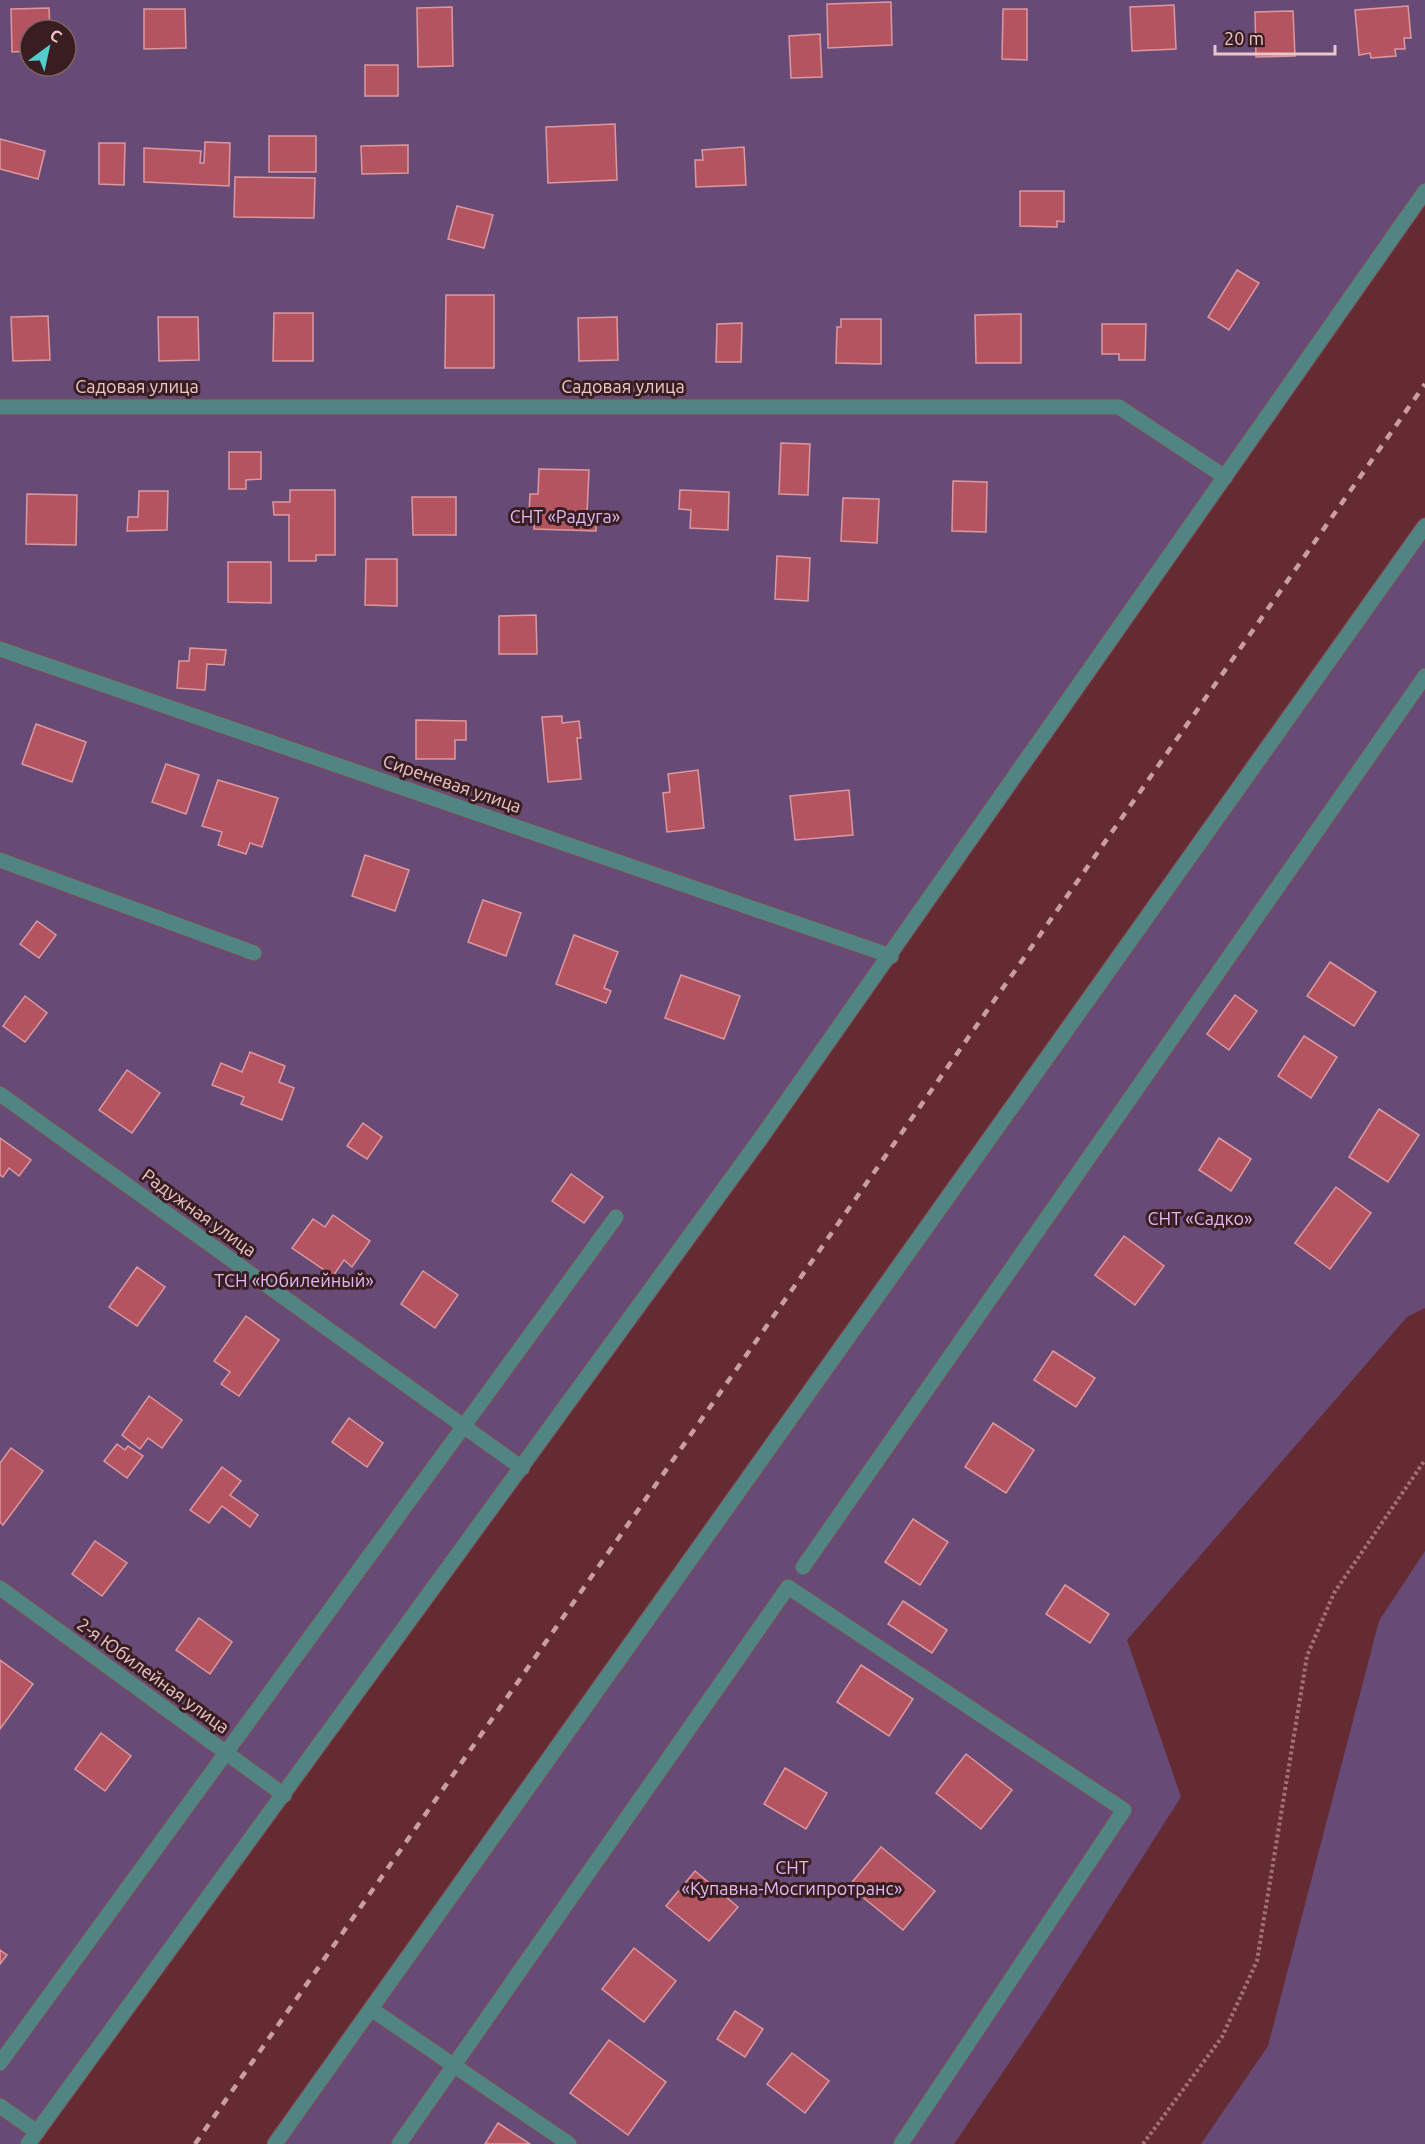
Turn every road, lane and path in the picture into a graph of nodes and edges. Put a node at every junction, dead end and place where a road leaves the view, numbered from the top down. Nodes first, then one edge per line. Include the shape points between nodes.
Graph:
1 (1425, 191) edge
2 (0, 407) edge
3 (1225, 477) junction
4 (1425, 526) edge
5 (0, 649) edge
6 (1425, 676) edge
7 (0, 861) edge
8 (254, 953) dead end
9 (891, 956) junction
10 (0, 1094) edge
11 (616, 1217) dead end
12 (464, 1426) junction
13 (1425, 1460) edge
14 (522, 1468) junction
15 (802, 1567) dead end
16 (0, 1588) edge
17 (226, 1753) junction
18 (284, 1795) junction
19 (371, 2009) junction
20 (0, 2063) edge
21 (454, 2065) junction
22 (0, 2106) edge
23 (32, 2138) edge
24 (275, 2144) edge
25 (399, 2144) edge
26 (569, 2144) edge
27 (901, 2144) edge
28 (1143, 2144) edge

1 - 3 street
2 - 3 street, Садовая улица via 1119,407
3 - 9 street
4 - 19 street
5 - 9 street, Сиреневая улица
6 - 15 street
7 - 8 street
9 - 14 street
10 - 12 street, Радужная улица
11 - 12 street
12 - 14 street, Радужная улица
12 - 17 street
13 - 28 path via 1334,1593 1307,1656 1257,1961 1222,2037
14 - 18 street
16 - 17 street, 2-я Юбилейная улица
17 - 18 street, 2-я Юбилейная улица
17 - 20 street
18 - 23 street
19 - 21 street
19 - 24 street
21 - 25 street
21 - 26 street
21 - 27 street via 788,1587 1124,1810
22 - 23 street

